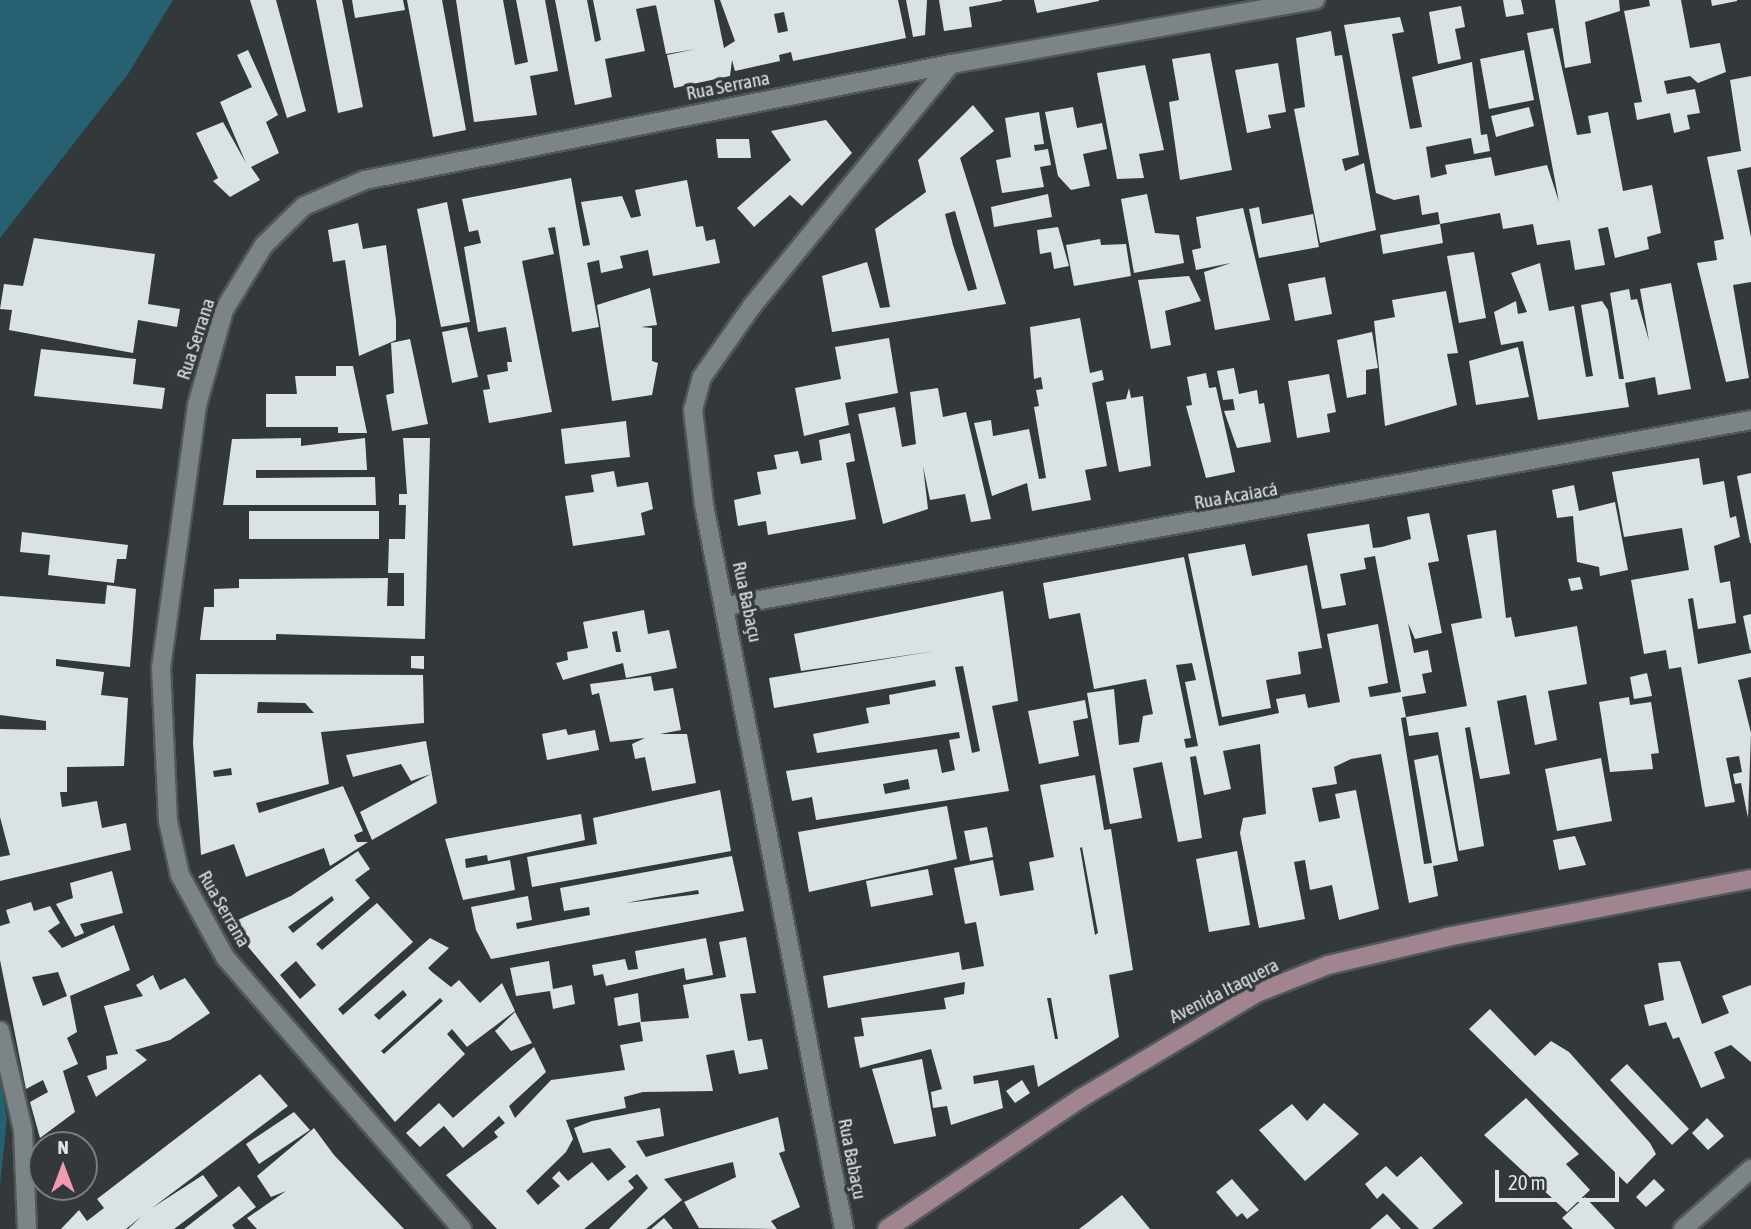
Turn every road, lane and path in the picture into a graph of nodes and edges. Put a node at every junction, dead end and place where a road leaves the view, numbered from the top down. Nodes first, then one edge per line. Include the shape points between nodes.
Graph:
1 (1315, 0) edge
2 (951, 64) junction
3 (1751, 420) edge
4 (727, 607) junction
5 (1751, 879) edge
6 (0, 1031) edge
7 (1751, 1169) edge
8 (27, 1229) edge
9 (462, 1229) edge
10 (844, 1229) edge
11 (887, 1229) edge
12 (1683, 1229) edge

1 - 2 street, Rua Serrana
2 - 4 street, Rua Babaçu via 702,377 692,410 694,443
2 - 9 street, Rua Serrana via 365,180 304,206 264,245 224,310 197,405 161,668 161,769 180,874 225,957
3 - 4 street, Rua Acaiacá
4 - 10 street, Rua Babaçu
5 - 11 street, Avenida Itaquera via 1447,937 1328,965 1257,993 1083,1097
6 - 8 street via 23,1130
7 - 12 street

